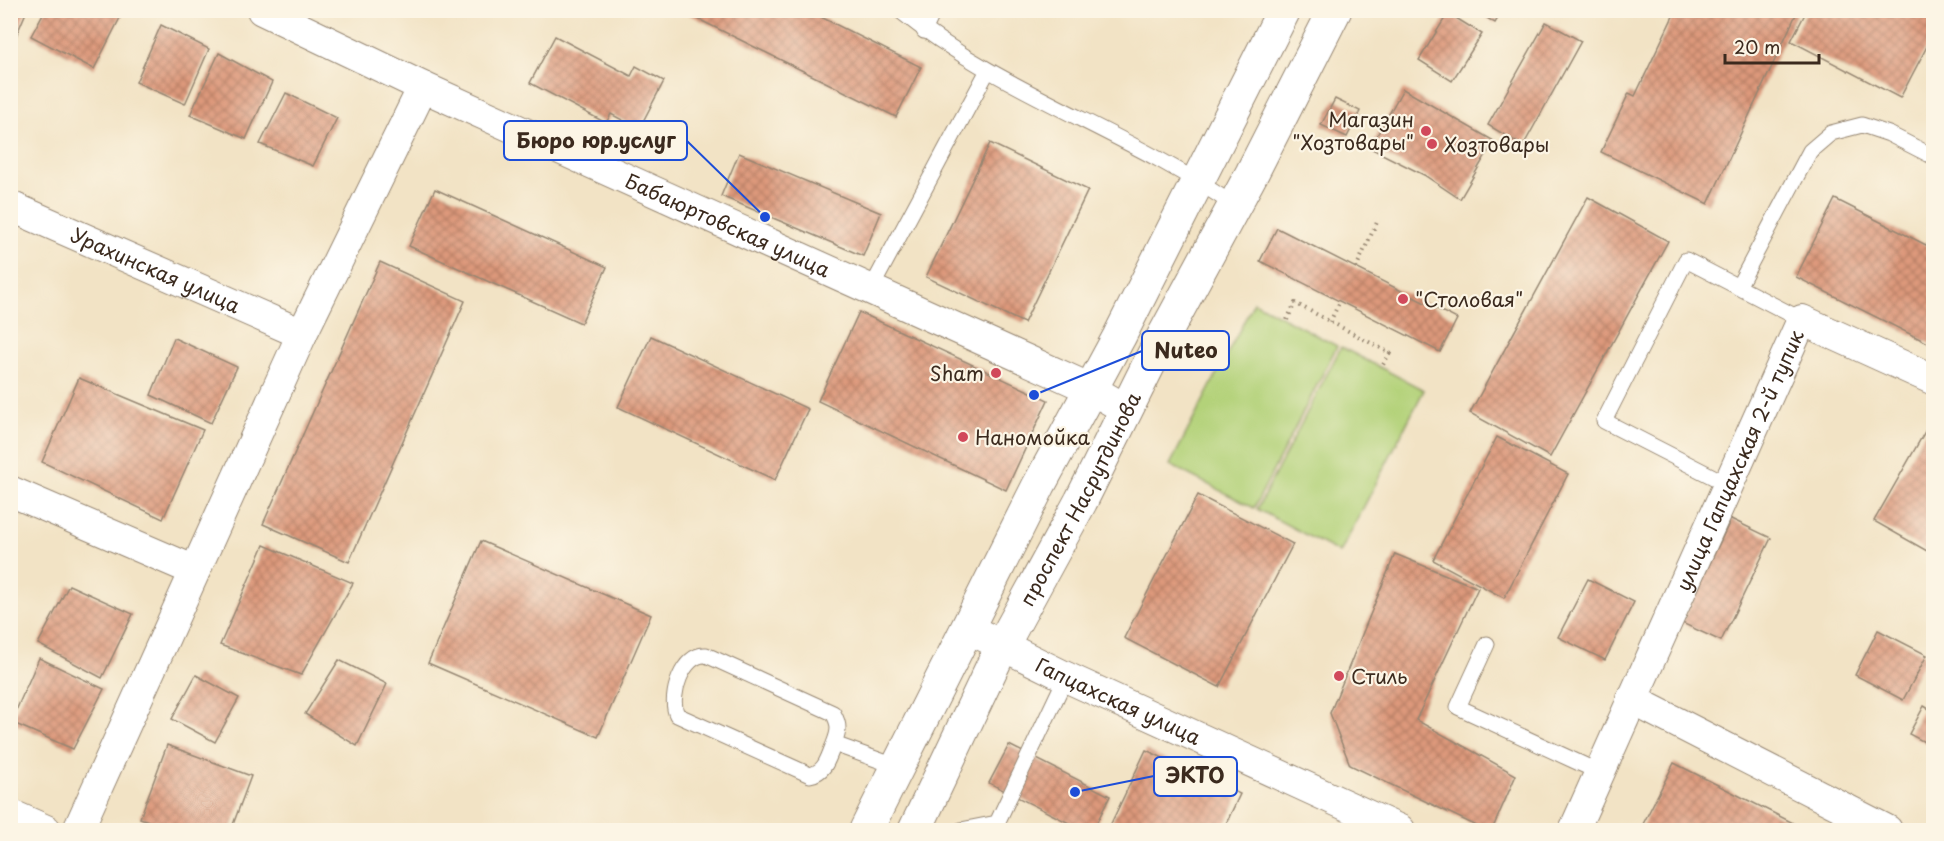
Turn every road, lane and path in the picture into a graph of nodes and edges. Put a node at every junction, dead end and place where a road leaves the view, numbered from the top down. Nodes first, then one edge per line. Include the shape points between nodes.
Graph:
1 (261, 10) edge
2 (899, 10) edge
3 (934, 10) edge
4 (1284, 10) edge
5 (1335, 10) edge
6 (924, 31) junction
7 (987, 72) junction
8 (423, 87) junction
9 (1934, 157) edge
10 (1197, 179) junction
11 (10, 206) edge
12 (1234, 206) junction
13 (1378, 220) dead end
14 (1356, 268) dead end
15 (1738, 287) junction
16 (871, 290) junction
17 (1340, 301) dead end
18 (1287, 320) dead end
19 (1802, 320) junction
20 (1330, 321) junction
21 (302, 334) junction
22 (1381, 368) dead end
23 (1934, 380) edge
24 (1091, 389) junction
25 (1127, 410) junction
26 (1729, 485) junction
27 (10, 491) edge
28 (193, 570) junction
29 (967, 628) junction
30 (1487, 644) dead end
31 (1002, 646) junction
32 (1066, 677) junction
33 (1632, 699) junction
34 (834, 744) junction
35 (898, 767) junction
36 (1600, 772) junction
37 (10, 814) edge
38 (46, 831) edge
39 (78, 831) edge
40 (866, 831) edge
41 (915, 831) edge
42 (962, 831) edge
43 (1400, 831) edge
44 (1574, 831) edge
45 (1887, 831) edge

1 - 8 street, Бабаюртовская улица
2 - 6 lane
3 - 6 lane
4 - 10 main road, проспект Насрутдинова
5 - 12 main road, проспект Насрутдинова
6 - 7 lane
7 - 10 lane
7 - 16 lane
8 - 16 street, Бабаюртовская улица
8 - 21 street
9 - 15 lane via 1862,125 1831,133 1810,151
10 - 12 lane
10 - 24 main road, проспект Насрутдинова
11 - 21 street, Урахинская улица
12 - 25 main road, проспект Насрутдинова
13 - 14 path
15 - 19 lane
15 - 26 lane via 1686,260 1604,421
16 - 24 street, Бабаюртовская улица
17 - 20 path
18 - 20 path via 1295,303
19 - 23 street, улица Гапцахская 2-й тупик
19 - 26 street, улица Гапцахская 2-й тупик
20 - 22 path via 1390,353
21 - 28 street
24 - 25 street, Бабаюртовская улица
24 - 29 main road, проспект Насрутдинова
25 - 31 main road, проспект Насрутдинова
26 - 33 street, улица Гапцахская 2-й тупик
27 - 28 street
28 - 39 street
29 - 31 street, Гапцахская улица
29 - 35 main road, проспект Насрутдинова
30 - 36 lane via 1458,706
31 - 32 street, Гапцахская улица
31 - 41 main road, проспект Насрутдинова
32 - 42 lane via 997,823
32 - 43 street, Гапцахская улица
33 - 36 street, улица Гапцахская 2-й тупик
33 - 45 street
34 - 34 lane via 839,731 833,712 706,655 688,660 673,698 677,715 810,775 824,768
34 - 35 lane
35 - 40 main road, проспект Насрутдинова
36 - 44 street, улица Гапцахская 2-й тупик
37 - 38 street

